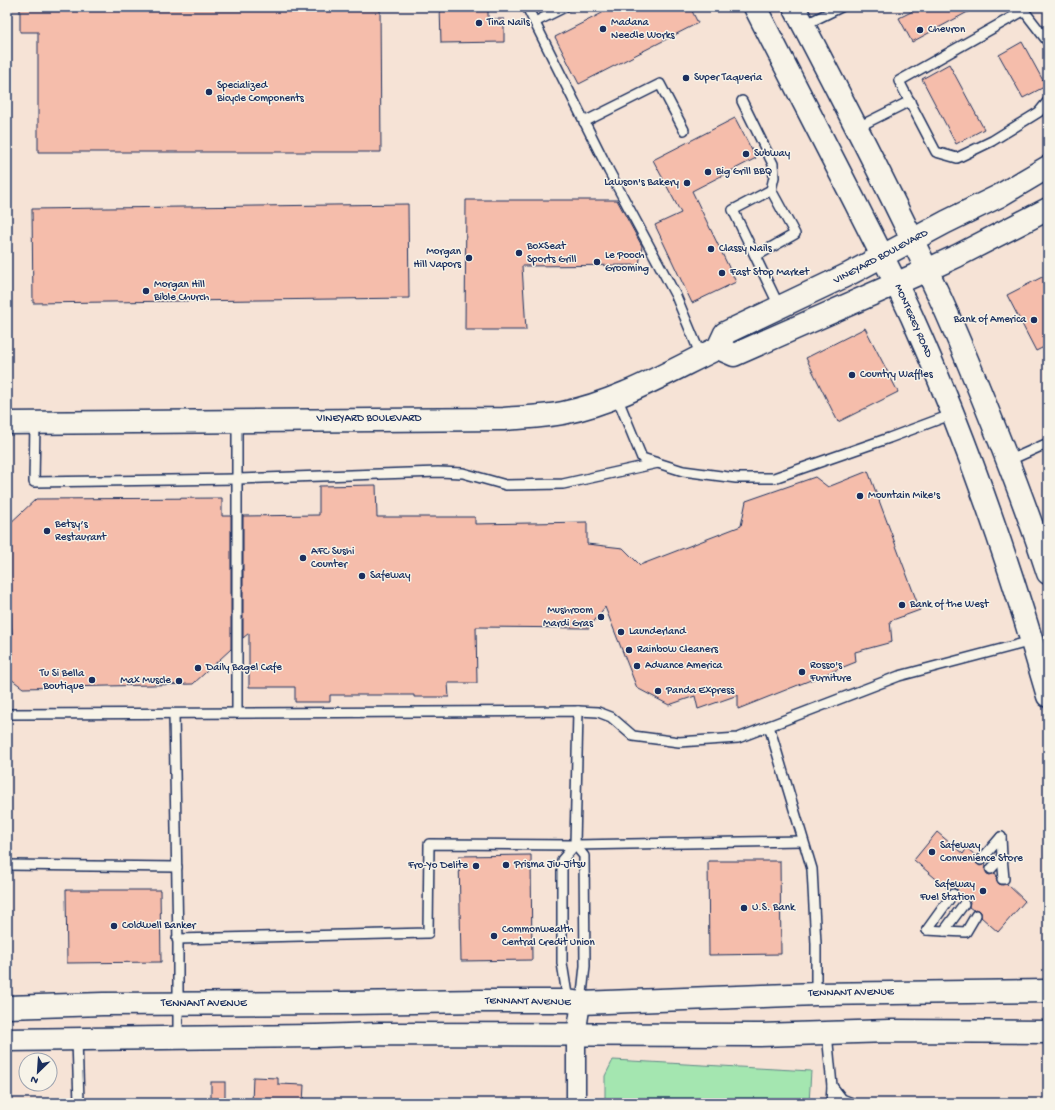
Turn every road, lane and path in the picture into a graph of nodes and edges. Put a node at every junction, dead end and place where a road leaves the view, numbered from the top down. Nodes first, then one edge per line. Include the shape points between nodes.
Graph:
1 (527, 7) edge
2 (564, 7) edge
3 (755, 7) edge
4 (841, 7) edge
5 (1022, 9) edge
6 (799, 16) edge
7 (535, 22) junction
8 (1048, 42) edge
9 (742, 101) dead end
10 (910, 101) junction
11 (1048, 101) edge
12 (584, 122) junction
13 (856, 128) junction
14 (684, 130) dead end
15 (1048, 167) edge
16 (771, 190) junction
17 (1048, 209) edge
18 (912, 240) junction
19 (756, 256) junction
20 (882, 256) junction
21 (927, 270) junction
22 (896, 284) junction
23 (780, 308) junction
24 (710, 352) junction
25 (617, 397) junction
26 (953, 414) junction
27 (237, 421) junction
28 (7, 423) edge
29 (35, 423) junction
30 (1048, 444) edge
31 (1008, 461) junction
32 (658, 463) junction
33 (237, 479) junction
34 (1048, 574) edge
35 (1032, 641) junction
36 (1048, 696) edge
37 (578, 711) junction
38 (237, 713) junction
39 (7, 714) edge
40 (174, 714) junction
41 (769, 726) junction
42 (803, 841) junction
43 (575, 845) junction
44 (1002, 857) junction
45 (981, 860) dead end
46 (7, 865) edge
47 (176, 867) junction
48 (991, 869) dead end
49 (1002, 879) dead end
50 (953, 894) dead end
51 (964, 904) dead end
52 (976, 915) dead end
53 (944, 931) junction
54 (177, 939) junction
55 (1048, 991) edge
56 (816, 994) junction
57 (575, 1002) junction
58 (177, 1004) junction
59 (7, 1007) edge
60 (1048, 1032) edge
61 (827, 1033) junction
62 (576, 1034) junction
63 (178, 1038) junction
64 (77, 1039) junction
65 (7, 1040) edge
66 (832, 1086) junction
67 (78, 1103) edge
68 (576, 1103) edge
69 (831, 1103) edge
70 (852, 1103) edge

1 - 7 lane
2 - 7 lane
3 - 20 main road, MONTEREY ROAD
4 - 6 lane
5 - 8 lane
5 - 10 lane via 900,81
6 - 13 main road
7 - 12 lane
9 - 16 lane via 773,164
10 - 11 lane via 936,152 957,158 992,141 1039,112
10 - 13 lane
12 - 14 lane via 660,84
12 - 24 lane via 676,296
13 - 18 main road
15 - 18 main road, VINEYARD BOULEVARD via 999,196
16 - 19 lane via 733,210
16 - 19 lane via 795,234
17 - 21 main road
18 - 20 main road, VINEYARD BOULEVARD
18 - 21 main road
19 - 23 lane
20 - 22 main road, MONTEREY ROAD
20 - 23 main road, VINEYARD BOULEVARD
21 - 22 main road
21 - 31 main road via 967,358
22 - 24 main road via 734,355
22 - 26 main road, MONTEREY ROAD
23 - 24 main road, VINEYARD BOULEVARD via 725,334
24 - 25 main road, VINEYARD BOULEVARD
25 - 27 main road, VINEYARD BOULEVARD via 562,413 504,419
25 - 32 lane via 642,458
26 - 32 lane via 774,478 736,478 683,471
26 - 35 main road, MONTEREY ROAD via 993,520
27 - 29 main road, VINEYARD BOULEVARD
27 - 33 lane
28 - 29 main road, VINEYARD BOULEVARD
29 - 33 lane via 34,482
30 - 31 lane
31 - 34 main road
32 - 33 lane via 563,484 506,485 463,473 438,472
33 - 38 lane
35 - 36 main road, MONTEREY ROAD
35 - 41 lane via 899,676
37 - 38 lane
37 - 41 lane via 598,712 611,717 632,736 679,742 738,738
37 - 43 lane
38 - 40 lane
39 - 40 lane
40 - 47 lane
41 - 42 lane
42 - 43 lane
42 - 56 lane via 812,869
43 - 54 lane via 429,844 428,933
43 - 57 lane via 584,856 585,966
43 - 57 lane via 562,860 562,963
44 - 45 lane via 1001,837
44 - 48 lane
44 - 49 lane
46 - 47 lane
47 - 54 lane
50 - 53 lane via 927,930
51 - 53 lane
52 - 53 lane via 966,932
54 - 58 lane
55 - 56 main road, TENNANT AVENUE
56 - 57 main road, TENNANT AVENUE
57 - 58 main road, TENNANT AVENUE
57 - 62 street
58 - 59 main road, TENNANT AVENUE
58 - 63 lane
60 - 61 main road
61 - 62 main road
61 - 66 lane
62 - 63 main road
62 - 68 street
63 - 64 main road
64 - 65 main road
64 - 67 lane
66 - 69 lane
66 - 70 lane via 842,1099

